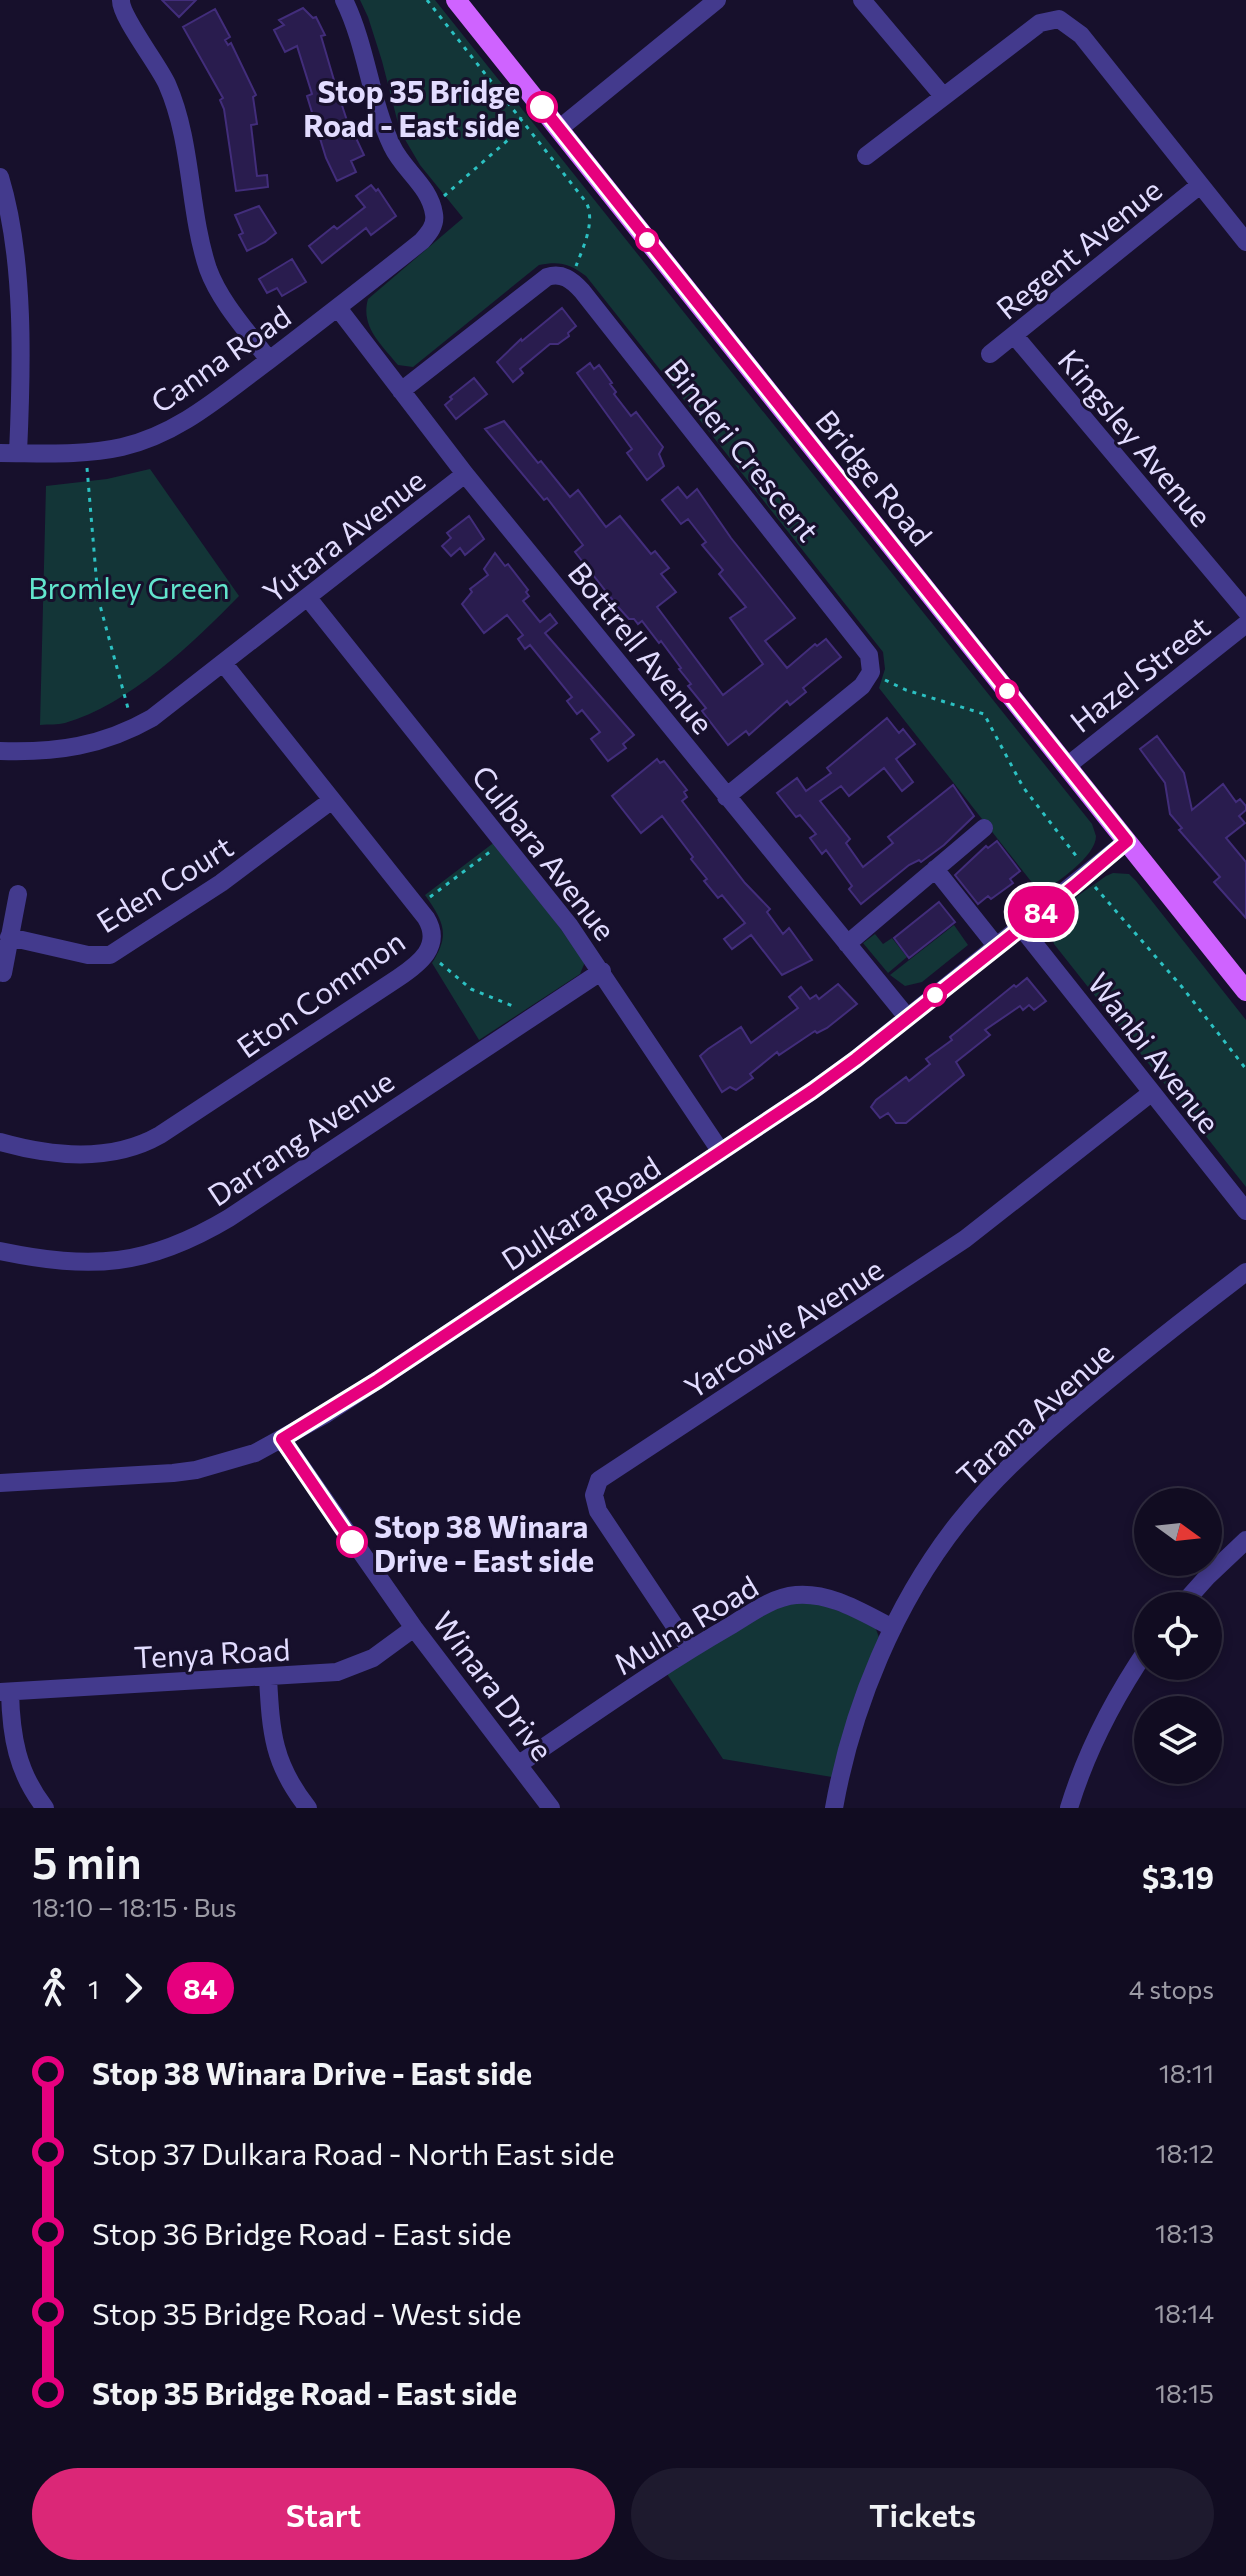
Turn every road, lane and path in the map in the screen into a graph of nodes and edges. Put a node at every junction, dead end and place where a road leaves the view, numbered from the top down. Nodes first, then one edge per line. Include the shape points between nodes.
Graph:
1 (121, 0) edge
2 (344, 0) edge
3 (427, 0) edge
4 (456, 0) edge
5 (717, 0) edge
6 (862, 0) edge
7 (943, 96) junction
8 (521, 117) junction
9 (560, 128) junction
10 (866, 156) dead end
11 (0, 177) edge
12 (1200, 185) junction
13 (433, 215) junction
14 (1246, 242) edge
15 (571, 280) junction
16 (338, 308) junction
17 (1014, 335) junction
18 (990, 354) dead end
19 (269, 360) junction
20 (401, 391) junction
21 (85, 452) junction
22 (9, 453) edge
23 (465, 474) junction
24 (308, 598) junction
25 (1246, 611) edge
26 (1246, 624) edge
27 (224, 664) junction
28 (871, 672) junction
29 (134, 727) junction
30 (0, 751) edge
31 (1067, 766) junction
32 (726, 797) junction
33 (332, 800) junction
34 (984, 828) dead end
35 (1127, 841) junction
36 (502, 842) junction
37 (935, 869) junction
38 (1085, 876) junction
39 (18, 894) dead end
40 (417, 906) junction
41 (1021, 927) junction
42 (9, 937) junction
43 (847, 944) junction
44 (997, 947) junction
45 (428, 952) junction
46 (602, 971) junction
47 (3, 973) dead end
48 (1246, 991) edge
49 (541, 1011) junction
50 (907, 1017) junction
51 (1246, 1069) edge
52 (1151, 1093) junction
53 (0, 1142) edge
54 (721, 1152) junction
55 (1246, 1211) edge
56 (0, 1251) edge
57 (1246, 1272) edge
58 (282, 1439) junction
59 (0, 1483) edge
60 (1246, 1540) edge
61 (1194, 1592) edge
62 (414, 1628) junction
63 (893, 1628) junction
64 (690, 1649) junction
65 (1134, 1670) edge
66 (268, 1678) junction
67 (5, 1692) edge
68 (519, 1764) junction
69 (45, 1808) edge
70 (308, 1808) edge
71 (551, 1808) edge
72 (834, 1808) edge
73 (1069, 1808) edge

1 - 19 street via 122,11 174,101 209,271
2 - 13 street via 364,49 386,131 422,186
3 - 8 path
4 - 9 main road, Bridge Road
5 - 9 street
6 - 7 street
7 - 10 street
7 - 12 street via 1040,23 1059,19 1081,35
8 - 13 path via 516,133
8 - 15 path via 590,209 589,230
9 - 31 main road, Bridge Road
11 - 22 street via 12,229 18,307 20,411
12 - 14 street
12 - 17 street, Regent Avenue
13 - 16 street, Canna Road via 422,241
15 - 20 street via 552,275 536,283
15 - 28 street, Binderi Crescent via 865,647
16 - 19 street, Canna Road
16 - 20 street, Bottrell Avenue
17 - 18 street, Regent Avenue
17 - 25 street, Kingsley Avenue
19 - 21 street, Canna Road via 170,430 122,447
20 - 23 street, Bottrell Avenue
21 - 22 street, Canna Road
21 - 29 path via 98,598
23 - 24 street, Yutara Avenue
23 - 32 street, Bottrell Avenue
24 - 27 street, Yutara Avenue
24 - 36 street, Culbara Avenue
26 - 31 street, Hazel Street
27 - 29 street, Yutara Avenue
27 - 33 street, Eton Common
28 - 32 street via 862,686
28 - 38 path via 906,690 984,714 1023,787 1079,860
29 - 30 street, Yutara Avenue via 78,748
31 - 35 main road, Bridge Road
32 - 43 street, Bottrell Avenue
33 - 40 street, Eton Common
33 - 42 street, Eden Court via 221,883 110,955
34 - 37 street
35 - 38 street, Dulkara Road
35 - 48 main road, Bridge Road
36 - 40 path
36 - 46 street, Culbara Avenue
37 - 43 street
37 - 44 street
38 - 41 street, Dulkara Road
38 - 51 path
39 - 42 street
40 - 45 street, Eton Common via 430,925
41 - 44 street, Dulkara Road
41 - 52 street, Wanbi Avenue
42 - 47 street
43 - 50 street, Bottrell Avenue
44 - 50 street, Dulkara Road
45 - 49 path via 471,989 513,1007
45 - 53 street, Eton Common via 410,971 135,1148 76,1155
46 - 49 street, Darrang Avenue
46 - 54 street, Culbara Avenue
49 - 56 street, Darrang Avenue via 189,1241 116,1262 72,1262
50 - 54 street, Dulkara Road via 845,1067
52 - 55 street, Wanbi Avenue
52 - 64 street, Yarcowie Avenue via 965,1239 599,1480 594,1495 598,1511
54 - 58 street, Dulkara Road
57 - 63 street, Tarana Avenue via 1060,1419 1006,1469 940,1549
58 - 59 street, Dulkara Road via 255,1453 196,1470
58 - 62 street, Winara Drive
60 - 61 street
62 - 66 street, Tenya Road via 349,1669
62 - 68 street, Winara Drive
63 - 64 street, Mulna Road via 831,1599 794,1595
63 - 72 street, Tarana Avenue via 858,1719
64 - 68 street, Mulna Road
65 - 73 street via 1105,1716
66 - 67 street, Tenya Road
66 - 70 street via 276,1755
67 - 69 street via 16,1757
68 - 71 street, Winara Drive

